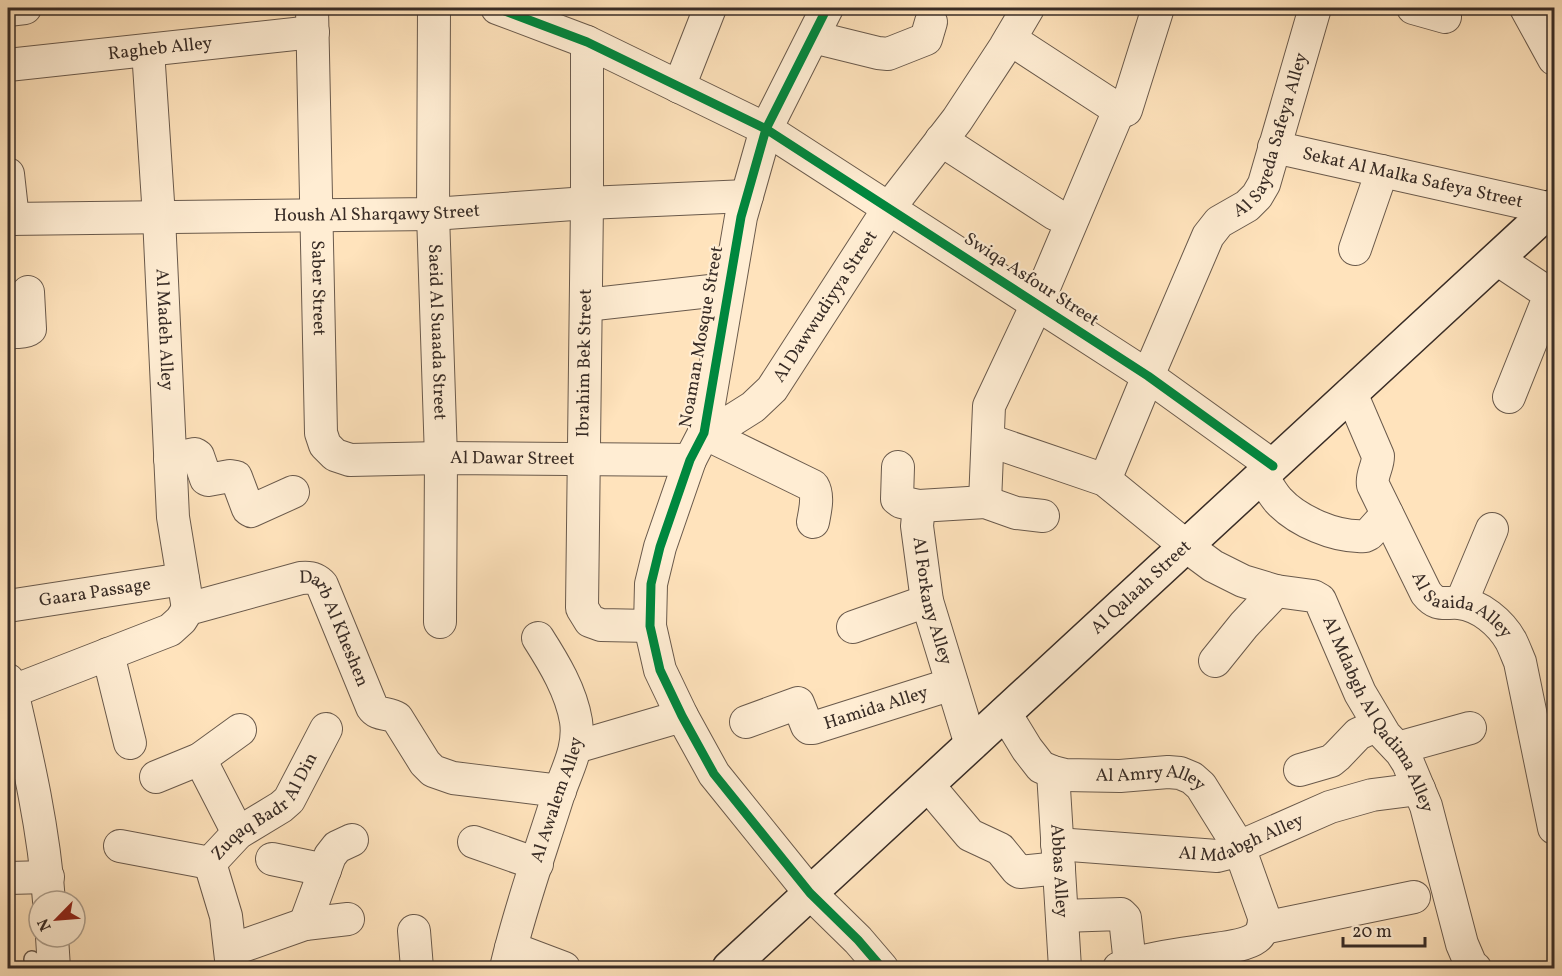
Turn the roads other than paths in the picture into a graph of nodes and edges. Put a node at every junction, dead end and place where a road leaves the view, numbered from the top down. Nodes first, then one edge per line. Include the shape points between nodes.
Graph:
1 (25, 8) edge
2 (435, 8) edge
3 (497, 8) edge
4 (710, 8) edge
5 (827, 8) edge
6 (1028, 8) edge
7 (1158, 8) edge
8 (1316, 8) edge
9 (1413, 8) edge
10 (1526, 8) edge
11 (8, 10) edge
12 (1445, 18) dead end
13 (313, 20) edge
14 (931, 22) dead end
15 (813, 37) junction
16 (1010, 39) junction
17 (587, 42) junction
18 (148, 50) junction
19 (1554, 59) edge
20 (8, 65) edge
21 (679, 87) junction
22 (1119, 110) junction
23 (766, 129) junction
24 (941, 140) junction
25 (1274, 147) junction
26 (1382, 171) junction
27 (8, 174) edge
28 (747, 196) junction
29 (587, 203) junction
30 (1553, 207) edge
31 (889, 208) junction
32 (433, 214) junction
33 (1055, 214) dead end
34 (316, 215) junction
35 (159, 217) junction
36 (10, 219) edge
37 (1355, 249) dead end
38 (1497, 260) junction
39 (728, 289) junction
40 (28, 292) dead end
41 (1037, 304) junction
42 (586, 305) junction
43 (8, 334) edge
44 (1148, 376) junction
45 (1352, 393) junction
46 (1509, 398) dead end
47 (988, 440) junction
48 (697, 446) junction
49 (335, 455) joint
50 (441, 458) junction
51 (170, 459) junction
52 (583, 459) junction
53 (898, 467) dead end
54 (1267, 471) junction
55 (1105, 480) junction
56 (293, 492) dead end
57 (985, 502) junction
58 (918, 506) junction
59 (1387, 514) junction
60 (1043, 516) dead end
61 (813, 522) dead end
62 (1492, 529) dead end
63 (1186, 546) junction
64 (1276, 591) junction
65 (185, 594) junction
66 (927, 601) junction
67 (1461, 603) junction
68 (8, 606) edge
69 (440, 622) dead end
70 (650, 626) junction
71 (853, 627) dead end
72 (538, 638) dead end
73 (108, 654) junction
74 (1215, 662) dead end
75 (952, 684) junction
76 (9, 688) edge
77 (1005, 713) junction
78 (682, 716) junction
79 (746, 722) dead end
80 (1378, 725) junction
81 (1470, 728) dead end
82 (326, 729) dead end
83 (240, 730) dead end
84 (130, 743) dead end
85 (971, 745) junction
86 (576, 747) junction
87 (1398, 748) junction
88 (200, 759) junction
89 (1300, 770) dead end
90 (1053, 772) junction
91 (156, 777) dead end
92 (928, 784) junction
93 (1419, 789) junction
94 (560, 791) junction
95 (1554, 828) edge
96 (238, 833) junction
97 (352, 840) dead end
98 (474, 842) dead end
99 (120, 846) dead end
100 (1239, 847) junction
101 (1058, 856) junction
102 (272, 859) dead end
103 (210, 863) junction
104 (537, 864) junction
105 (325, 870) junction
106 (8, 878) edge
107 (49, 889) edge
108 (810, 894) junction
109 (1414, 897) dead end
110 (1062, 916) junction
111 (348, 919) dead end
112 (305, 924) junction
113 (1263, 928) junction
114 (414, 931) dead end
115 (508, 958) edge
116 (231, 959) edge
117 (1125, 967) edge
118 (417, 969) edge
119 (564, 969) edge
120 (729, 969) edge
121 (882, 969) edge
122 (1065, 969) edge
123 (1474, 969) edge

1 - 11 street
2 - 32 street, Saeid Al Suaada Street
3 - 17 street, Swiqa Asfour Street
4 - 21 street
5 - 15 street, Noaman Mosque Street
6 - 16 street, Al Dawwudiyya Street
7 - 22 street via 1126,110
8 - 25 street, Al Sayeda Safeya Alley
9 - 12 street
10 - 19 street
13 - 18 street, Ragheb Alley
13 - 34 street, Saber Street
14 - 15 street via 926,39 888,54
15 - 23 street, Noaman Mosque Street
16 - 22 street
16 - 24 street, Al Dawwudiyya Street
17 - 21 street, Swiqa Asfour Street
17 - 29 street, Ibrahim Bek Street
18 - 20 street, Ragheb Alley
18 - 35 street, Al Madeh Alley
21 - 23 street, Swiqa Asfour Street
22 - 41 street
23 - 28 street, Noaman Mosque Street
23 - 31 street, Swiqa Asfour Street
24 - 31 street, Al Dawwudiyya Street
24 - 33 street
25 - 26 street, Sekat Al Malka Safeya Street
25 - 44 street, Al Sayeda Safeya Alley via 1257,196 1220,222 1208,237
26 - 30 street, Sekat Al Malka Safeya Street
26 - 37 street
27 - 36 street
28 - 29 street, Housh Al Sharqawy Street
28 - 39 street, Noaman Mosque Street
29 - 32 street, Housh Al Sharqawy Street
29 - 42 street, Ibrahim Bek Street
30 - 38 main road, Al Qalaah Street
31 - 41 street, Swiqa Asfour Street
31 - 48 street, Al Dawwudiyya Street via 772,389
32 - 34 street, Housh Al Sharqawy Street
32 - 50 street, Saeid Al Suaada Street
34 - 35 street, Housh Al Sharqawy Street
34 - 49 street, Saber Street via 321,433 325,445
35 - 36 street, Housh Al Sharqawy Street
35 - 51 street, Al Madeh Alley
38 - 45 main road, Al Qalaah Street
38 - 46 street via 1549,297
39 - 42 street
39 - 48 street, Noaman Mosque Street
40 - 43 street via 30,329
41 - 44 street, Swiqa Asfour Street
41 - 47 street via 989,406
42 - 52 street, Ibrahim Bek Street
44 - 54 street, Swiqa Asfour Street
44 - 55 street, Al Sayeda Safeya Alley
45 - 54 main road, Al Qalaah Street
45 - 59 street, Al Saaida Alley via 1378,456 1372,480
47 - 55 street
47 - 57 street
48 - 52 street, Al Dawar Street
48 - 61 street via 813,486
48 - 70 street, Noaman Mosque Street via 660,547 651,584
49 - 50 street, Al Dawar Street via 350,460
50 - 52 street, Al Dawar Street
50 - 69 street, Saeid Al Suaada Street
51 - 56 street via 195,454 208,480 236,477 251,512
51 - 65 street, Al Madeh Alley via 173,517
52 - 70 street, Ibrahim Bek Street via 582,608 590,621 601,625
53 - 58 street via 897,499
54 - 59 street via 1279,501 1302,519 1328,531 1365,536
54 - 63 main road, Al Qalaah Street
55 - 63 street, Al Mdabgh Al Qadima Alley
57 - 58 street
57 - 60 street via 1016,513
58 - 66 street, Al Forkany Alley
59 - 67 street, Al Saaida Alley via 1430,598 1440,603
62 - 67 street
63 - 64 street, Al Mdabgh Al Qadima Alley via 1243,581
63 - 77 main road, Al Qalaah Street
64 - 74 street
64 - 80 street, Al Mdabgh Al Qadima Alley via 1320,600
65 - 68 street, Gaara Passage
65 - 73 street via 180,620 170,630
65 - 94 street, Darb Al Kheshen via 301,578 318,580 372,707 380,714 397,718 433,771 453,778
66 - 71 street
66 - 75 street, Al Forkany Alley
67 - 95 street, Al Saaida Alley via 1493,620 1510,639 1520,662
70 - 78 street, Noaman Mosque Street via 660,670
72 - 86 street, Al Awalem Alley via 570,699
73 - 76 street
73 - 84 street
75 - 79 street, Hamida Alley via 813,728 807,726 798,703
75 - 85 street, Al Forkany Alley
76 - 107 street via 32,781
77 - 85 main road, Al Qalaah Street
77 - 90 street via 1041,767
78 - 86 street
78 - 108 street, Noaman Mosque Street via 714,774
80 - 87 street, Al Mdabgh Al Qadima Alley
80 - 89 street via 1358,734 1330,761
81 - 87 street
82 - 96 street, Zuqaq Badr Al Din via 289,800
83 - 88 street
85 - 92 main road, Al Qalaah Street
86 - 94 street, Al Awalem Alley
87 - 93 street, Al Mdabgh Al Qadima Alley
88 - 91 street
88 - 96 street
90 - 100 street, Al Amry Alley via 1119,776 1180,773 1201,786
90 - 101 street, Abbas Alley
92 - 101 street, Al Mdabgh Alley via 970,835 1000,849 1020,872
92 - 108 main road, Al Qalaah Street
93 - 100 street, Al Mdabgh Alley via 1372,795 1330,807
93 - 123 street, Al Mdabgh Al Qadima Alley via 1462,944
94 - 104 street, Al Awalem Alley
96 - 103 street, Zuqaq Badr Al Din
97 - 105 street via 334,850
98 - 104 street
99 - 103 street, Zuqaq Badr Al Din
100 - 101 street, Al Mdabgh Alley via 1217,856
100 - 113 street, Al Amry Alley via 1264,916
101 - 110 street, Abbas Alley
102 - 105 street
103 - 116 street via 226,916
104 - 115 street, Al Awalem Alley
105 - 112 street
106 - 107 street
108 - 120 main road, Al Qalaah Street
108 - 121 street, Noaman Mosque Street
109 - 113 street
110 - 117 street via 1121,914 1125,918
110 - 122 street, Abbas Alley
111 - 112 street
112 - 116 street
113 - 117 street via 1257,938 1241,945
114 - 118 street
115 - 119 street

